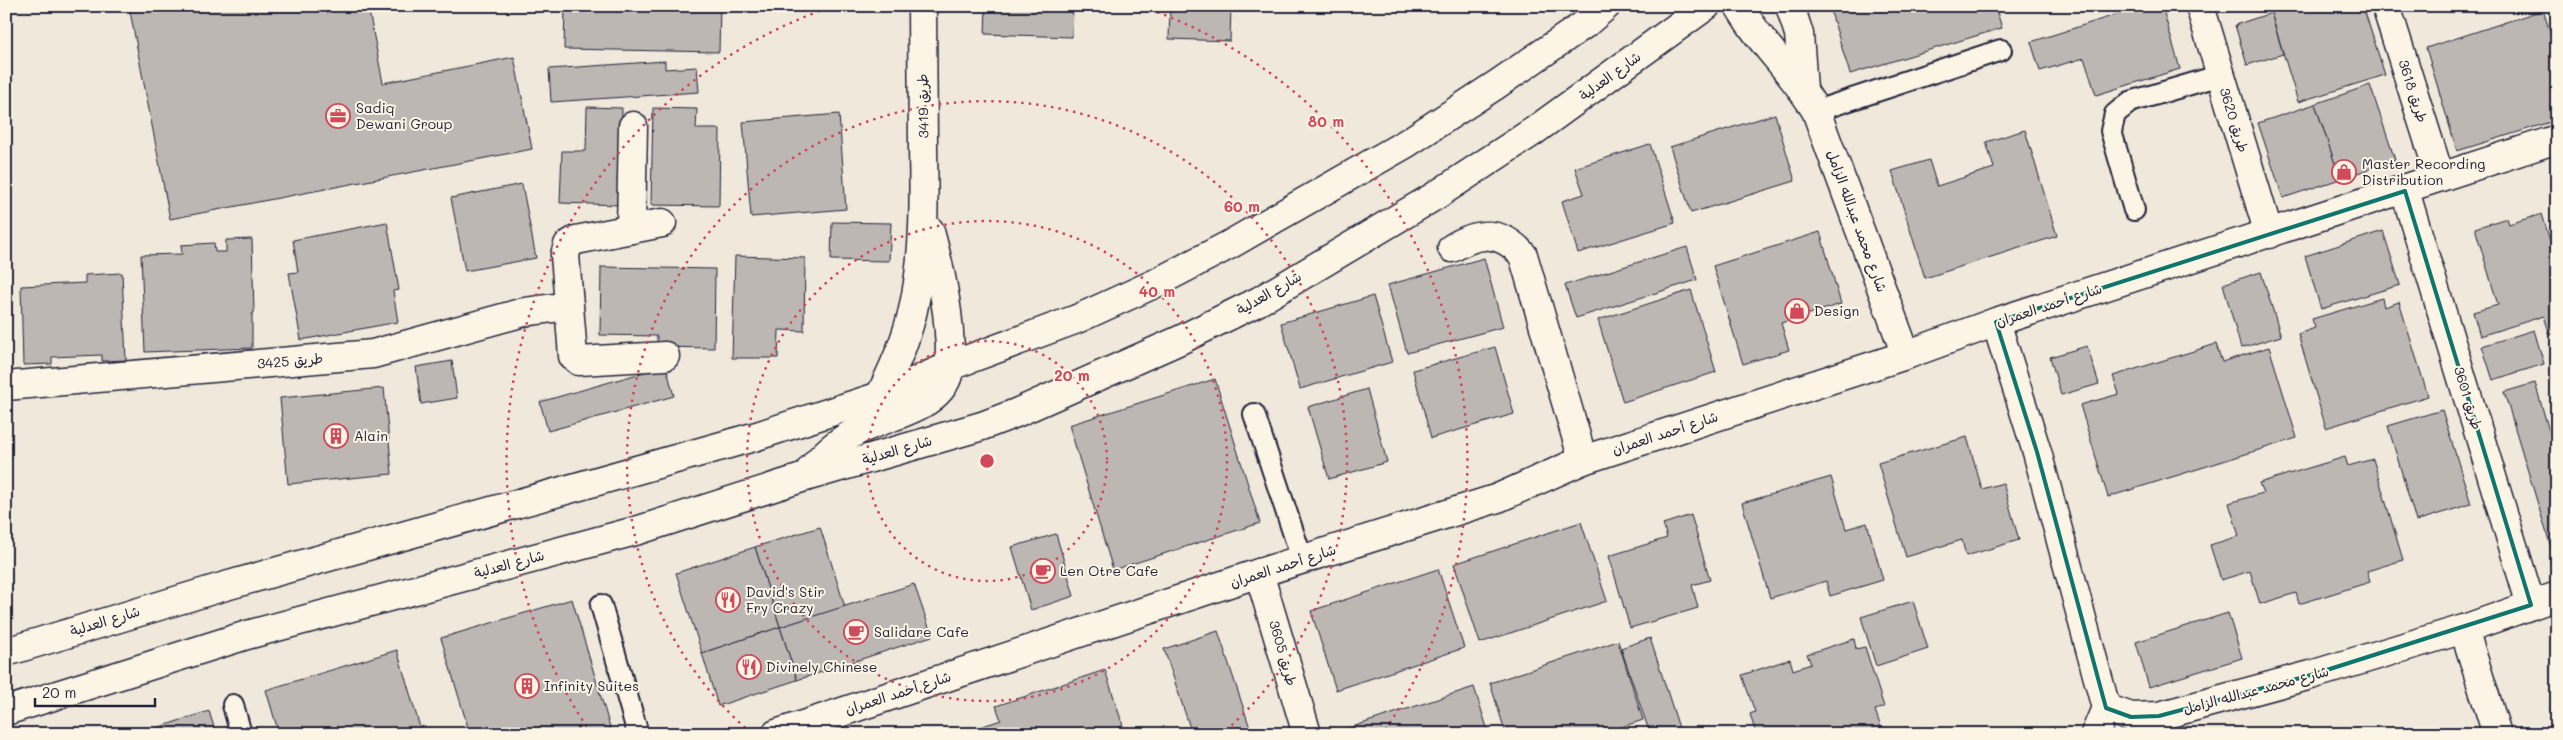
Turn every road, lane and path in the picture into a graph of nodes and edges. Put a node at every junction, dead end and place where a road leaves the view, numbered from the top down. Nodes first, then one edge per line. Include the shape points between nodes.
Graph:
1 (922, 6) edge
2 (1606, 6) edge
3 (1706, 6) edge
4 (1739, 6) edge
5 (1790, 6) edge
6 (2200, 6) edge
7 (2386, 6) edge
8 (2001, 50) dead end
9 (2221, 75) junction
10 (1810, 100) junction
11 (633, 126) dead end
12 (2557, 139) edge
13 (2440, 177) junction
14 (2405, 191) junction
15 (924, 205) junction
16 (2134, 210) dead end
17 (662, 223) dead end
18 (631, 229) junction
19 (2268, 234) junction
20 (1452, 248) dead end
21 (568, 306) junction
22 (1996, 322) junction
23 (1906, 355) junction
24 (665, 356) dead end
25 (950, 366) junction
26 (6, 386) edge
27 (880, 396) junction
28 (1254, 414) dead end
29 (1583, 460) junction
30 (805, 477) junction
31 (1302, 560) junction
32 (1259, 573) junction
33 (2557, 596) edge
34 (600, 605) dead end
35 (2531, 605) junction
36 (2464, 628) junction
37 (6, 652) edge
38 (233, 705) dead end
39 (2106, 708) junction
40 (6, 711) edge
41 (241, 734) edge
42 (638, 734) edge
43 (776, 734) edge
44 (1307, 734) edge
45 (2094, 734) edge
46 (2498, 734) edge

1 - 15 street, طريق 3419
2 - 25 street, شارع العدلية via 1496,85 1407,143 1229,245 1077,319
3 - 30 street, شارع العدلية via 1534,130 1435,196 1258,301 1172,344 1016,413 982,426
4 - 10 street, شارع محمد عبدالله الزامل via 1762,42
5 - 10 street, شارع محمد عبدالله الزامل via 1799,34
6 - 9 street, طريق 3620
7 - 13 street, طريق 3618
8 - 10 lane
9 - 16 lane via 2130,102 2115,114 2111,131
9 - 19 street, طريق 3620
10 - 23 street, شارع محمد عبدالله الزامل
11 - 18 street
12 - 13 street, شارع أحمد العمران
13 - 14 street, شارع أحمد العمران
14 - 19 street, شارع أحمد العمران
14 - 35 street, طريق 3601
15 - 25 street, طريق 3419 via 946,300 951,333
15 - 27 street, طريق 3419 via 915,301 895,366
17 - 18 street
18 - 21 street via 576,240 568,246 565,255
19 - 22 street, شارع أحمد العمران
20 - 29 street via 1468,238 1482,235 1508,241 1523,255
21 - 24 street via 572,356 579,361
21 - 26 street, طريق 3425 via 524,312 374,354
22 - 23 street, شارع أحمد العمران
22 - 39 street via 2037,452
23 - 29 street, شارع أحمد العمران
25 - 27 street, شارع العدلية
25 - 30 street, طريق 3419 via 949,378 930,400 839,442 822,454
27 - 37 street, شارع العدلية via 757,436 222,586
28 - 31 lane
29 - 31 street, شارع أحمد العمران via 1498,498
30 - 40 street, شارع العدلية via 639,530 247,635
31 - 32 street, شارع أحمد العمران
32 - 43 street, شارع أحمد العمران
32 - 44 street, طريق 3605
33 - 35 street, شارع محمد عبدالله الزامل
34 - 42 lane
35 - 36 street, شارع محمد عبدالله الزامل
36 - 39 street, شارع محمد عبدالله الزامل via 2310,676 2159,716 2131,717
36 - 46 street
38 - 41 lane
39 - 45 street

